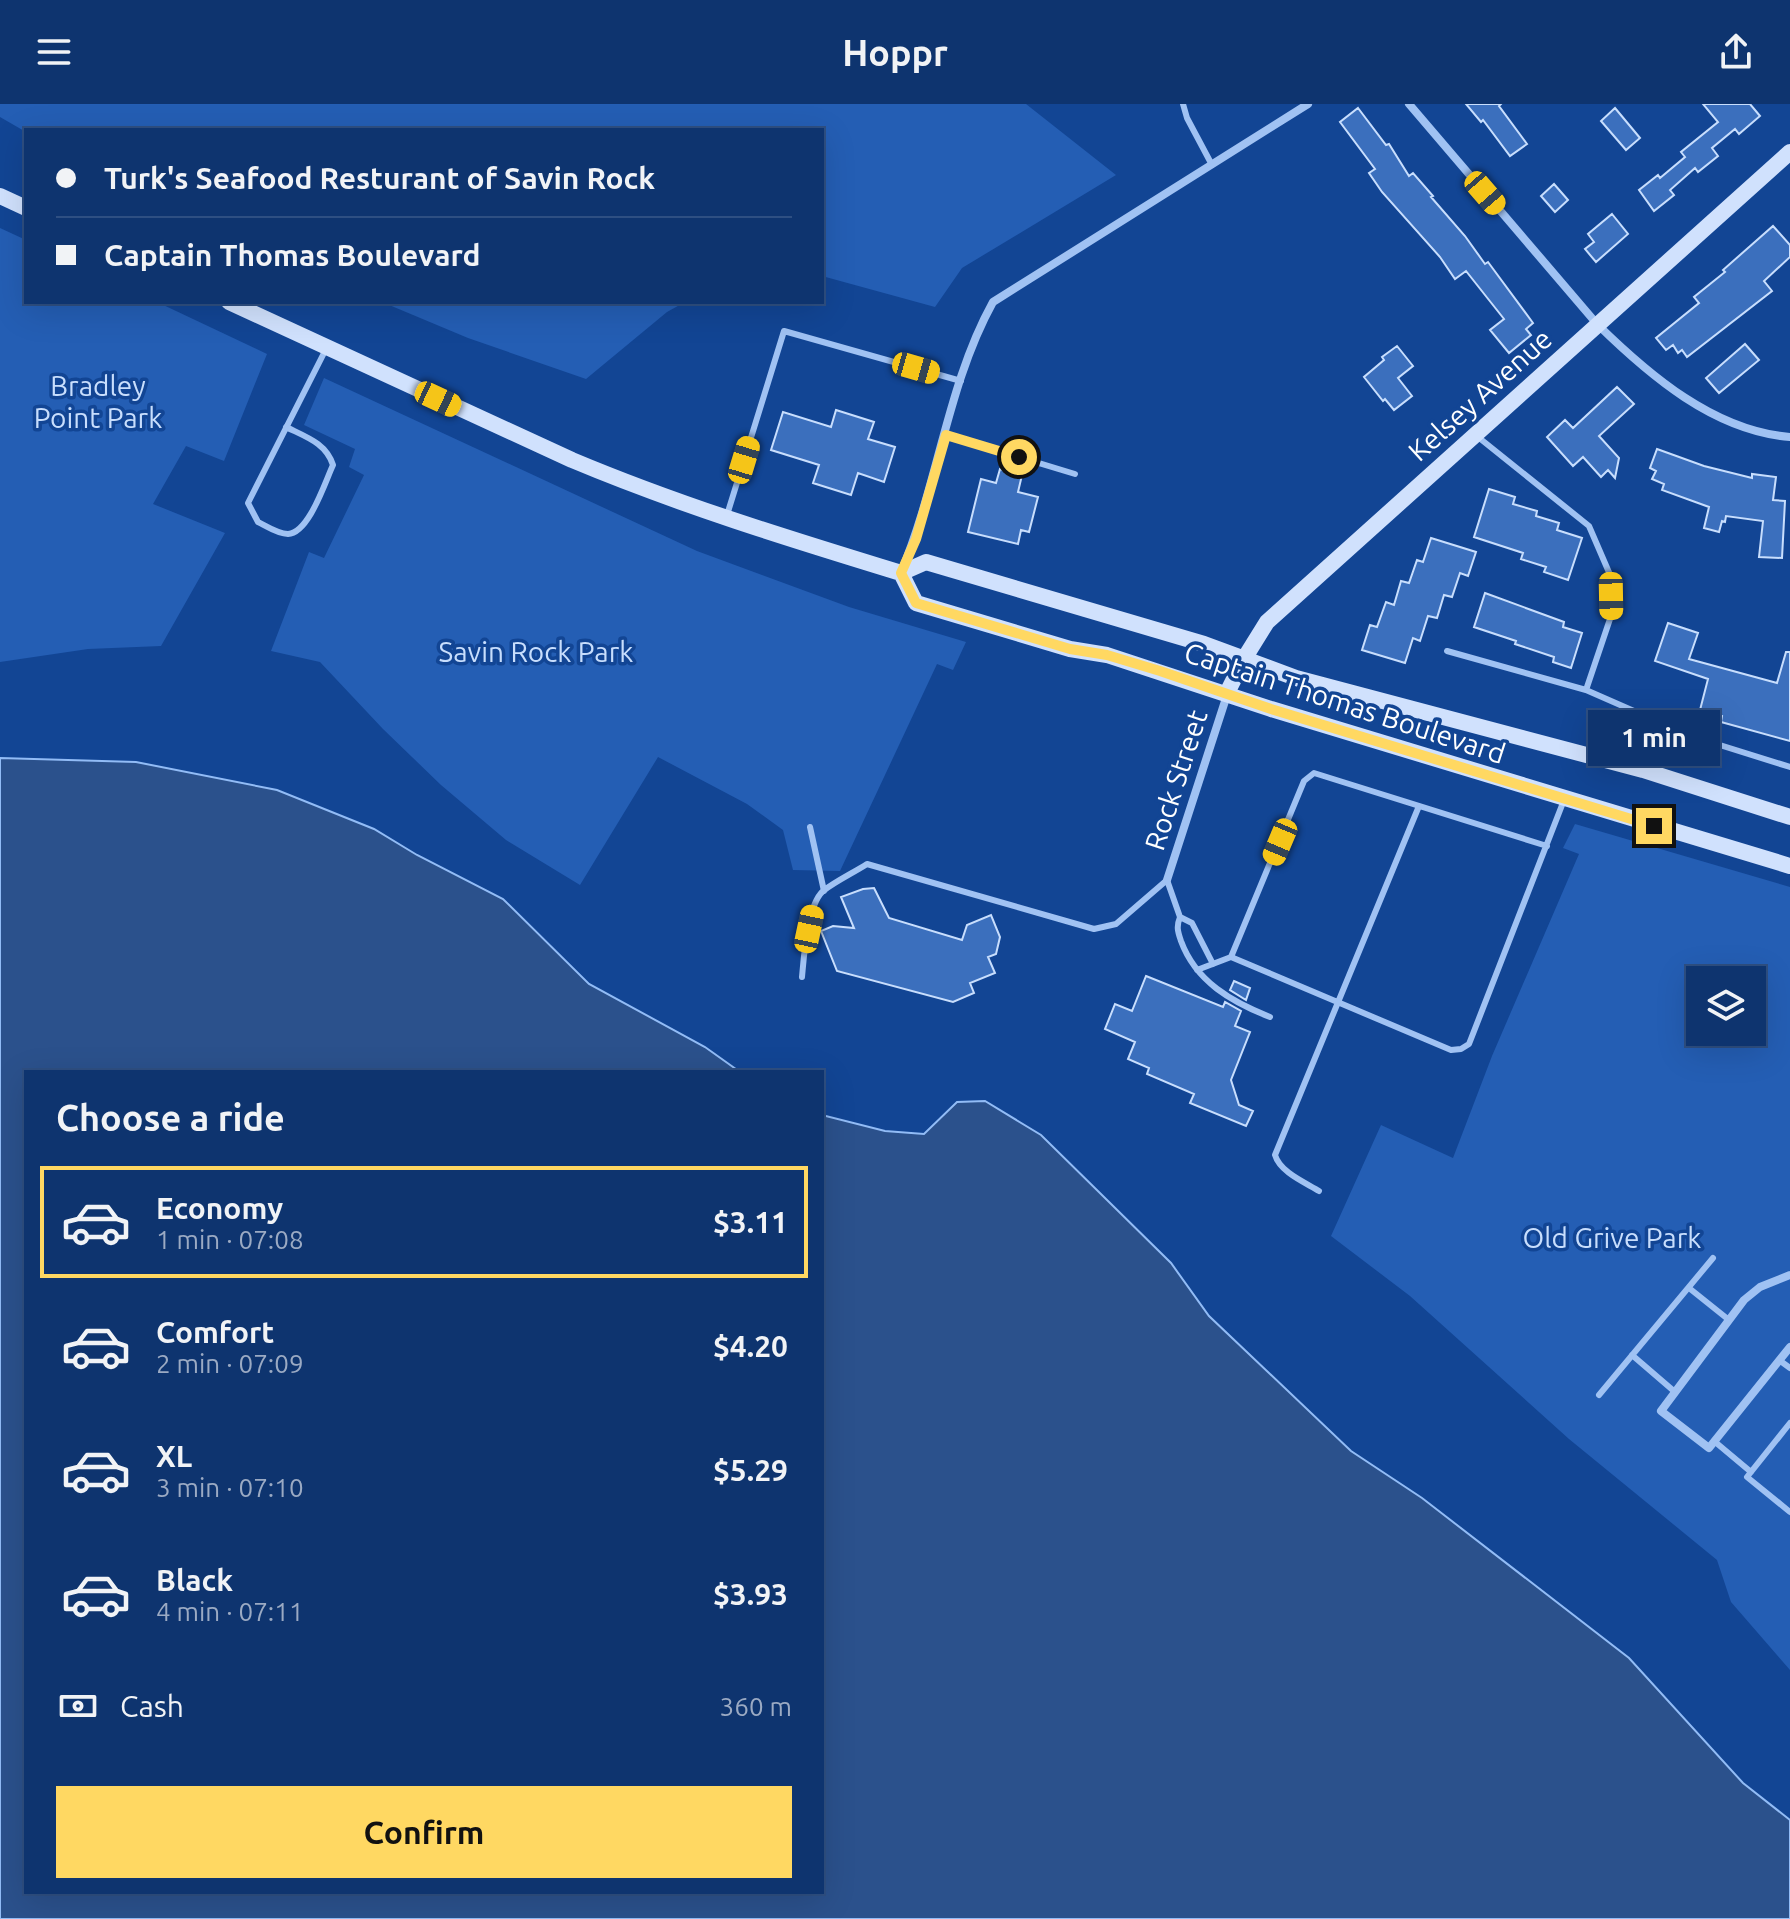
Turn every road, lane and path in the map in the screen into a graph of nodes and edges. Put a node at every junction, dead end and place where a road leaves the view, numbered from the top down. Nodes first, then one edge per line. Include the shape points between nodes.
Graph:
1 (1183, 104) edge
2 (1308, 104) edge
3 (1409, 104) edge
4 (1790, 152) edge
5 (1212, 165) junction
6 (0, 196) edge
7 (24, 207) edge
8 (233, 304) edge
9 (1597, 324) junction
10 (327, 347) junction
11 (961, 381) junction
12 (286, 427) junction
13 (1475, 434) junction
14 (946, 435) junction
15 (1790, 437) edge
16 (1075, 474) dead end
17 (726, 518) junction
18 (901, 573) junction
19 (1447, 651) dead end
20 (1244, 659) junction
21 (1586, 690) junction
22 (1227, 693) junction
23 (1790, 767) edge
24 (1565, 799) junction
25 (1419, 806) junction
26 (1790, 817) edge
27 (810, 827) dead end
28 (1547, 846) junction
29 (1790, 866) edge
30 (1167, 880) junction
31 (824, 891) junction
32 (1180, 917) junction
33 (1231, 957) junction
34 (1213, 964) junction
35 (1197, 970) junction
36 (802, 977) dead end
37 (1339, 1002) junction
38 (1270, 1017) dead end
39 (1319, 1191) dead end
40 (1713, 1258) dead end
41 (1790, 1275) edge
42 (1689, 1288) junction
43 (1729, 1320) junction
44 (1790, 1347) edge
45 (1632, 1355) junction
46 (1779, 1360) junction
47 (1790, 1368) edge
48 (1675, 1392) junction
49 (1599, 1395) dead end
50 (1790, 1423) edge
51 (1714, 1441) junction
52 (1751, 1472) junction
53 (1790, 1512) edge

1 - 5 lane
2 - 5 street
3 - 9 street
4 - 9 main road, Kelsey Avenue
5 - 11 street via 993,302 973,338
6 - 7 main road
8 - 10 main road, Captain Thomas Boulevard
9 - 13 main road, Kelsey Avenue
9 - 15 street via 1700,407 1738,425
10 - 12 lane
10 - 17 main road, Captain Thomas Boulevard via 572,460
11 - 14 street
11 - 17 lane via 784,331
12 - 12 lane via 248,503 258,522 286,534 305,525 333,465 322,445
13 - 20 main road, Kelsey Avenue via 1267,622
13 - 21 lane via 1589,526 1611,577 1611,616
14 - 16 lane
14 - 18 street
17 - 18 main road, Captain Thomas Boulevard
18 - 20 main road, Captain Thomas Boulevard via 926,562
18 - 22 main road, Captain Thomas Boulevard via 916,603
19 - 21 lane
20 - 22 main road, Kelsey Avenue
20 - 26 main road, Captain Thomas Boulevard via 1296,678 1643,770
21 - 23 lane via 1691,736
22 - 24 main road, Captain Thomas Boulevard
22 - 30 street, Rock Street
24 - 28 lane
24 - 29 main road, Captain Thomas Boulevard
25 - 28 lane
25 - 33 lane via 1314,773 1307,776
25 - 37 lane
27 - 31 lane
28 - 37 lane via 1469,1044 1451,1050
30 - 31 lane via 1116,924 1094,929 867,864
30 - 32 lane
31 - 36 lane via 813,912
32 - 34 lane via 1192,923
32 - 35 lane via 1176,928
33 - 34 lane
33 - 37 lane
34 - 35 lane
35 - 38 lane via 1222,994
37 - 39 lane via 1275,1155 1278,1163
40 - 42 lane
41 - 43 street via 1760,1287
42 - 43 lane
42 - 45 lane
43 - 48 street
44 - 46 street
45 - 48 lane
45 - 49 lane
46 - 47 lane
46 - 51 street
48 - 51 street via 1661,1411 1709,1448
50 - 52 lane
51 - 52 lane
52 - 53 lane via 1747,1477

